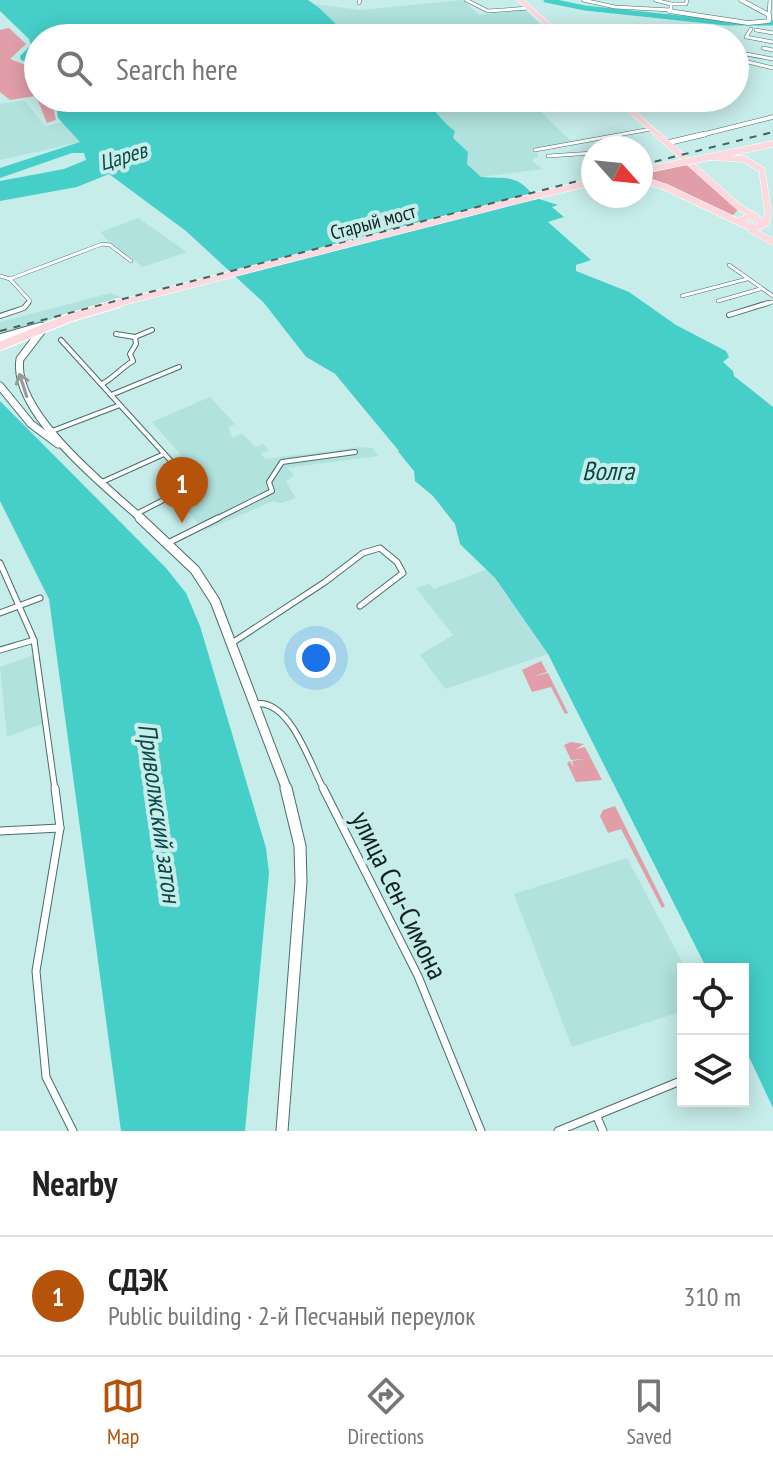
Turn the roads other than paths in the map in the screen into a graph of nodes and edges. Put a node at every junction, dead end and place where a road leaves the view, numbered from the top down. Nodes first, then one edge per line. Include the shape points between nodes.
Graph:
1 (466, 0) edge
2 (520, 0) edge
3 (583, 0) edge
4 (615, 0) edge
5 (655, 0) edge
6 (687, 0) edge
7 (741, 0) edge
8 (770, 0) edge
9 (663, 1) edge
10 (671, 4) junction
11 (615, 7) junction
12 (529, 8) junction
13 (669, 11) junction
14 (769, 15) junction
15 (547, 24) edge
16 (773, 33) edge
17 (749, 34) edge
18 (749, 38) edge
19 (773, 42) edge
20 (763, 48) dead end
21 (773, 50) edge
22 (749, 55) edge
23 (773, 59) edge
24 (749, 62) edge
25 (773, 68) edge
26 (632, 112) edge
27 (773, 117) edge
28 (651, 129) junction
29 (614, 136) edge
30 (581, 142) edge
31 (667, 143) junction
32 (773, 144) edge
33 (535, 150) dead end
34 (581, 152) edge
35 (548, 156) dead end
36 (710, 157) junction
37 (681, 160) junction
38 (653, 168) edge
39 (653, 183) edge
40 (581, 185) edge
41 (739, 207) junction
42 (756, 217) junction
43 (744, 222) junction
44 (766, 222) junction
45 (773, 239) edge
46 (131, 261) dead end
47 (729, 265) dead end
48 (0, 276) edge
49 (10, 279) junction
50 (747, 279) junction
51 (761, 289) junction
52 (682, 296) dead end
53 (773, 296) edge
54 (718, 301) dead end
55 (773, 302) edge
56 (729, 315) dead end
57 (0, 316) edge
58 (43, 327) junction
59 (152, 330) dead end
60 (116, 334) dead end
61 (135, 337) junction
62 (0, 338) edge
63 (19, 339) junction
64 (61, 340) dead end
65 (0, 346) edge
66 (25, 349) junction
67 (179, 367) dead end
68 (105, 383) junction
69 (0, 386) edge
70 (114, 394) junction
71 (120, 405) junction
72 (52, 431) junction
73 (355, 452) dead end
74 (72, 454) junction
75 (164, 454) junction
76 (102, 482) junction
77 (136, 514) junction
78 (168, 543) junction
79 (0, 563) edge
80 (7, 581) junction
81 (0, 584) edge
82 (40, 598) dead end
83 (21, 605) junction
84 (360, 606) dead end
85 (0, 613) edge
86 (34, 640) junction
87 (231, 643) junction
88 (0, 650) edge
89 (254, 704) junction
90 (60, 828) junction
91 (0, 831) edge
92 (677, 1083) edge
93 (597, 1117) junction
94 (73, 1131) edge
95 (282, 1131) edge
96 (481, 1131) edge
97 (558, 1131) edge
98 (603, 1131) edge

1 - 12 street via 486,13
2 - 12 main road
3 - 11 street
4 - 11 street
5 - 9 street
6 - 10 street
7 - 14 main road
8 - 14 street
9 - 10 street
10 - 13 street
11 - 13 street
12 - 15 main road
13 - 14 main road via 749,23 768,21
16 - 17 street
18 - 19 street
20 - 21 street
22 - 23 street
24 - 25 street
26 - 28 main road
27 - 31 main road
28 - 29 street
28 - 31 main road
30 - 33 street
31 - 37 main road
32 - 36 main road
34 - 35 street
36 - 37 main road, bridge
36 - 44 main road via 738,158 762,170
37 - 38 main road
37 - 41 main road
39 - 43 main road
40 - 58 main road, Старый мост
41 - 42 main road
41 - 43 main road
42 - 43 main road
42 - 44 main road
43 - 44 main road via 758,228
43 - 45 main road
44 - 45 main road
46 - 49 street via 107,244
47 - 50 street
48 - 49 street
49 - 57 street via 29,304
50 - 51 street
50 - 52 street
51 - 53 street
51 - 54 street
55 - 56 street
58 - 62 main road
58 - 63 main road, Старый мост
58 - 66 main road
59 - 61 street
60 - 61 street
61 - 68 street via 133,361
63 - 65 main road, Старый мост
63 - 66 main road
64 - 68 street
72 -> 66 main road via 21,384 19,363
67 - 70 street
68 - 70 street
69 - 74 main road via 31,424
70 - 71 street
71 - 72 street
71 - 75 street
72 - 74 main road
73 - 78 street via 282,462 269,482 272,491
74 - 76 main road
75 - 76 street
75 - 77 street via 190,484
76 - 77 main road
77 - 78 main road
78 - 87 main road via 205,584
79 - 80 street
80 - 81 street
80 - 83 street
82 - 83 street
83 - 85 street
83 - 86 street
84 - 87 street via 403,573 380,548 368,549
86 - 88 street
86 - 90 street
87 - 89 main road
89 - 95 main road via 292,804 301,863
89 - 96 street, улица Сен-Симона via 274,704 285,714 418,976
90 - 91 street
90 - 94 street via 36,971 46,1077
92 - 93 street
93 - 97 street
93 - 98 street

